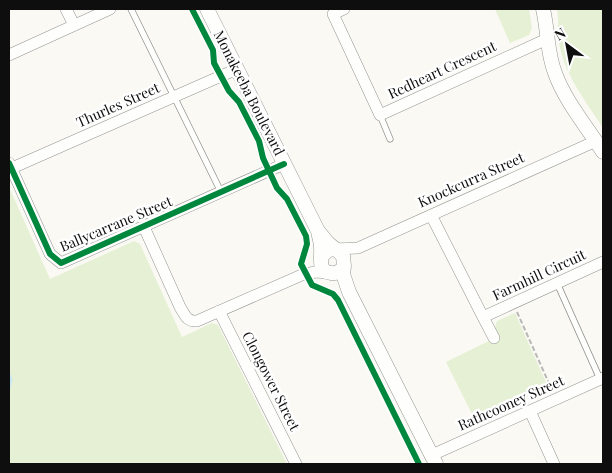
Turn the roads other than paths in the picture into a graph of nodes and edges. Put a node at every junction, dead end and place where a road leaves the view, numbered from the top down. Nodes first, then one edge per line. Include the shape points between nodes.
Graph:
1 (66, 9) edge
2 (110, 9) edge
3 (131, 9) edge
4 (207, 9) edge
5 (344, 9) edge
6 (543, 9) edge
7 (331, 11) edge
8 (74, 25) junction
9 (547, 39) junction
10 (9, 54) edge
11 (237, 69) junction
12 (173, 97) junction
13 (380, 115) junction
14 (390, 139) dead end
15 (600, 146) edge
16 (284, 164) junction
17 (10, 166) edge
18 (221, 192) junction
19 (431, 215) junction
20 (144, 227) junction
21 (318, 231) junction
22 (358, 248) junction
23 (336, 249) junction
24 (321, 257) junction
25 (603, 262) edge
26 (344, 266) junction
27 (329, 273) junction
28 (304, 274) junction
29 (557, 283) junction
30 (349, 292) junction
31 (219, 311) junction
32 (483, 317) junction
33 (494, 338) dead end
34 (602, 379) edge
35 (530, 410) junction
36 (434, 460) edge
37 (296, 464) edge
38 (554, 464) edge

1 - 8 street
2 - 8 street
3 - 12 lane
4 - 11 street, Monakeeba Boulevard
5 - 7 street, Redheart Crescent
6 - 9 street
7 - 13 street, Redheart Crescent
8 - 10 street
9 - 13 street, Redheart Crescent
9 - 15 street via 554,72 563,91
11 - 12 street, Thurles Street
11 - 16 street, Monakeeba Boulevard
12 - 17 street, Thurles Street
12 - 18 lane
13 - 14 lane
15 - 19 street, Knockcurra Street
16 - 18 street, Ballycarrane Street
16 - 21 street, Monakeeba Boulevard
17 - 20 street, Ballycarrane Street via 50,254 61,263
18 - 20 street, Ballycarrane Street
19 - 22 street, Knockcurra Street
19 - 32 street, Farmhill Circuit
20 - 31 street via 187,319 197,321
21 - 23 street, Monakeeba Boulevard
21 - 24 street, Monakeeba Boulevard
22 - 23 street, Knockcurra Street
22 - 26 street, Knockcurra Street
23 - 24 street via 328,250
23 - 26 street via 343,256
24 - 27 street via 322,268
24 - 28 street
25 - 29 street, Farmhill Circuit
26 - 27 street via 340,271
26 - 30 street
27 - 28 street
27 - 30 street
28 - 31 street
29 - 32 street, Farmhill Circuit
29 - 34 lane
30 - 36 street
31 - 37 street, Clongower Street
32 - 33 street
34 - 35 street, Rathcooney Street
35 - 36 street, Rathcooney Street
35 - 38 street

